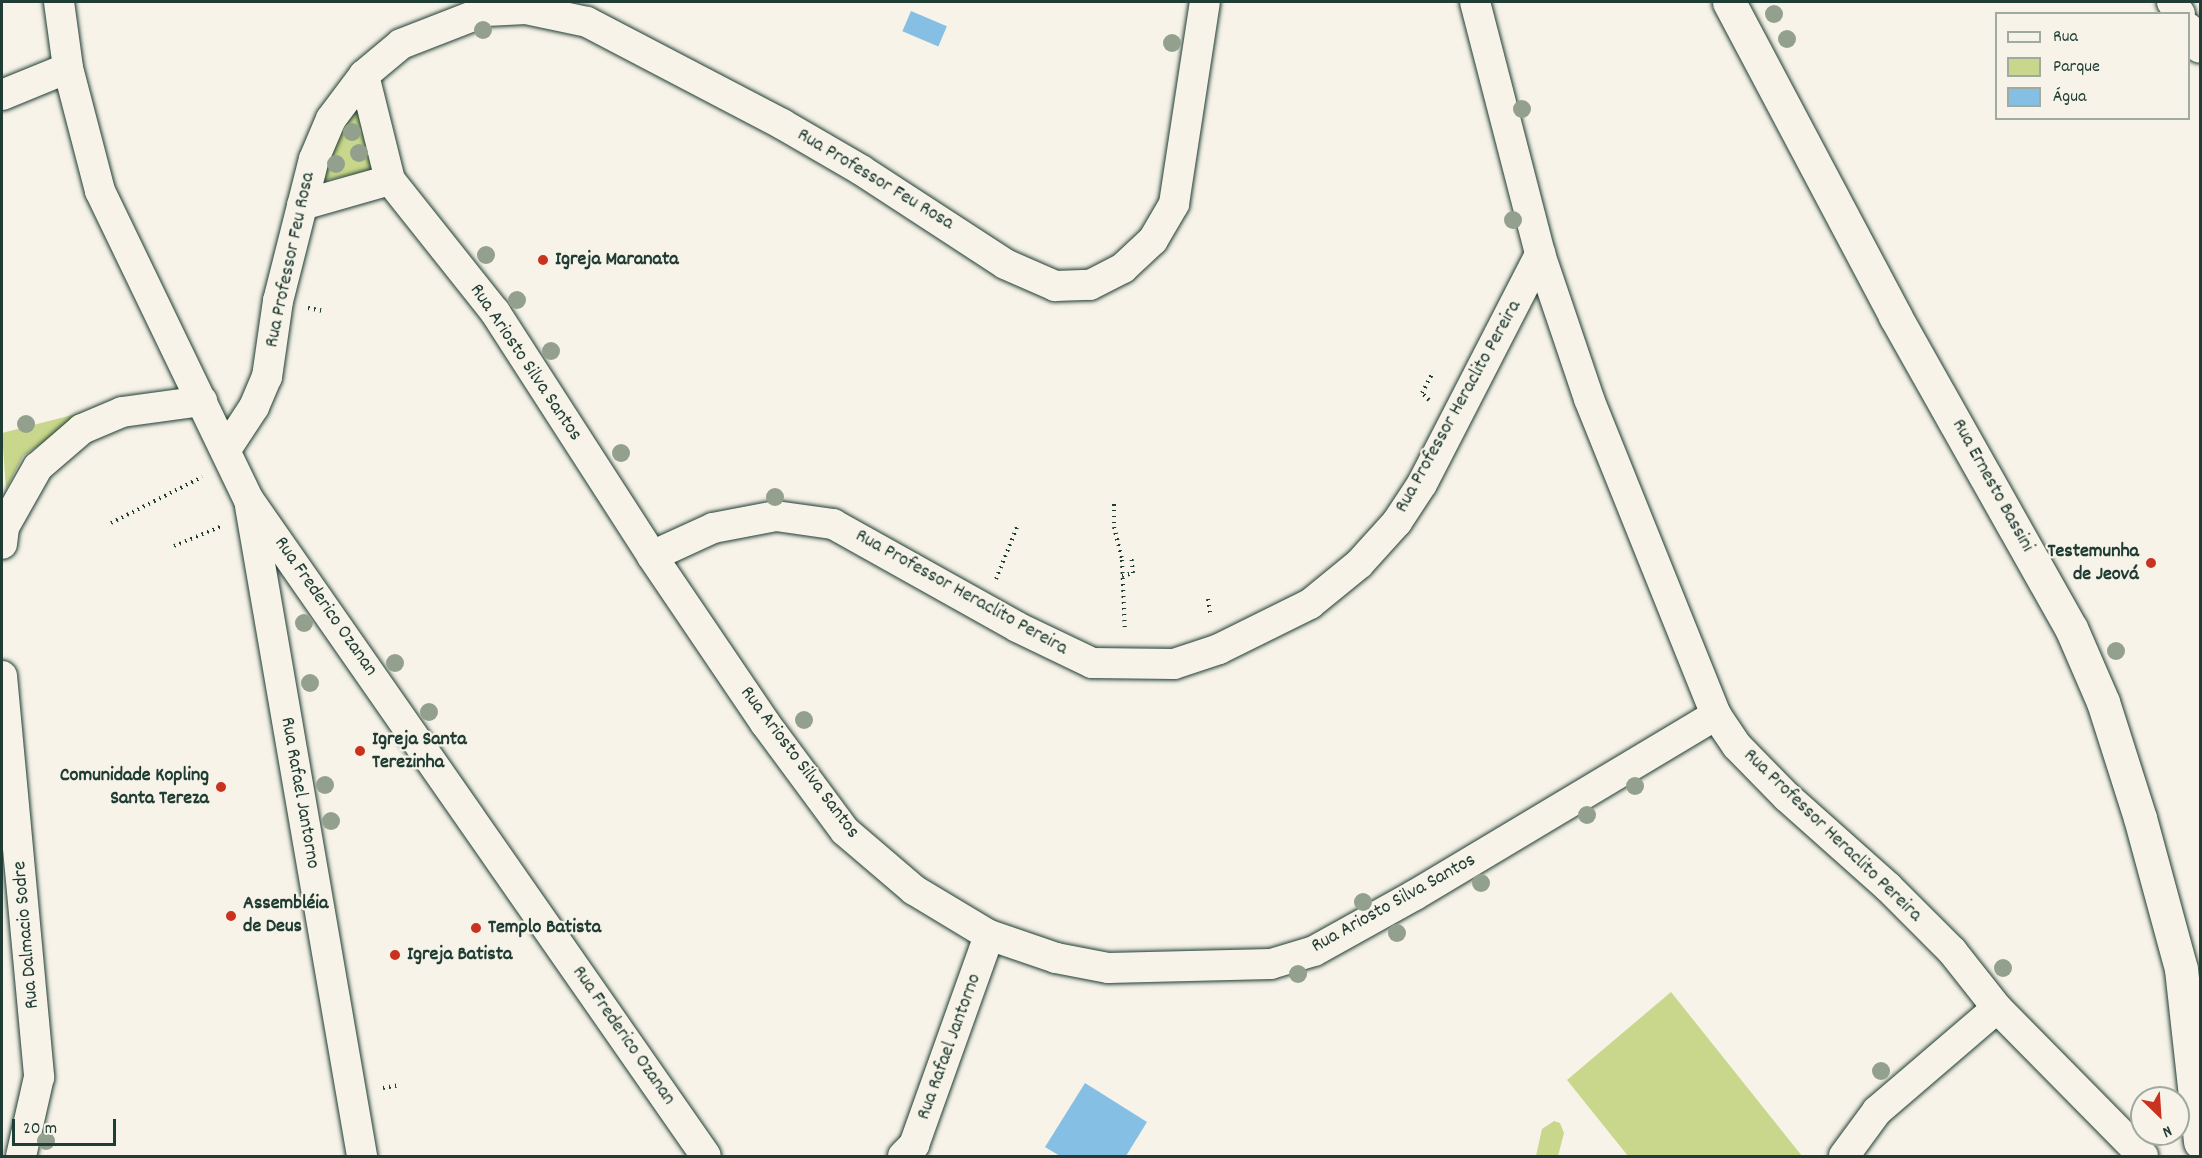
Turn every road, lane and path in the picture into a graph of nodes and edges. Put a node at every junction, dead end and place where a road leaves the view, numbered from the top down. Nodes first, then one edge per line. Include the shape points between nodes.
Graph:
1 (59, 2) edge
2 (1205, 2) edge
3 (1475, 2) edge
4 (1729, 2) edge
5 (2190, 31) edge
6 (2200, 48) edge
7 (68, 68) junction
8 (364, 75) junction
9 (2, 95) edge
10 (390, 180) junction
11 (302, 206) junction
12 (1540, 254) junction
13 (202, 401) junction
14 (230, 457) junction
15 (1114, 504) dead end
16 (250, 507) junction
17 (111, 523) dead end
18 (2, 527) edge
19 (1017, 527) dead end
20 (174, 546) dead end
21 (1131, 555) dead end
22 (652, 556) junction
23 (1122, 576) junction
24 (994, 585) dead end
25 (1126, 664) junction
26 (2, 676) edge
27 (1716, 715) junction
28 (13, 890) edge
29 (990, 935) junction
30 (1997, 1008) junction
31 (2200, 1142) edge
32 (916, 1153) edge
33 (21, 1156) edge
34 (362, 1156) edge
35 (706, 1156) edge
36 (1844, 1156) edge
37 (2143, 1156) edge

1 - 7 street, Rua Frederico Ozanan
2 - 8 street, Rua Professor Feu Rosa via 1174,204 1153,240 1123,268 1090,285 1055,286 1005,264 852,164 587,22 526,9 486,11 401,44
3 - 12 street, Rua Professor Heraclito Pereira
4 - 31 main road, Rua Ernesto Bassini via 1895,316 2066,619 2103,702 2181,969
5 - 6 street
7 - 9 street
7 - 13 street, Rua Frederico Ozanan via 100,191
8 - 10 street
8 - 11 street, Rua Professor Feu Rosa via 331,119 314,159
10 - 11 street
10 - 22 street, Rua Ariosto Silva Santos via 495,312
11 - 14 street, Rua Professor Feu Rosa via 278,301 267,377
12 - 25 street, Rua Professor Heraclito Pereira via 1422,484 1396,522 1359,564 1310,604 1219,649 1173,664
12 - 27 street, Rua Professor Heraclito Pereira via 1589,399
13 - 14 street, Rua Frederico Ozanan
13 - 18 street via 122,412 82,429 38,467
14 - 16 street, Rua Frederico Ozanan
14 - 17 path
15 - 23 path
16 - 20 path
16 - 34 street, Rua Rafael Jantorno
16 - 35 street, Rua Frederico Ozanan
19 - 24 path
21 - 23 path via 1133,573
22 - 25 street, Rua Professor Heraclito Pereira via 714,528 776,516 833,524 1017,627 1092,663
22 - 29 street, Rua Ariosto Silva Santos via 765,723 845,831 914,890
23 - 25 path
26 - 28 street, Rua Dalmacio Sodre
27 - 29 street, Rua Ariosto Silva Santos via 1314,951 1270,964 1108,968 1056,958
27 - 30 street, Rua Professor Heraclito Pereira via 1737,746 1786,797 1888,887 1952,951
28 - 33 street, Rua Dalmacio Sodre via 39,1077
29 - 32 street, Rua Rafael Jantorno
30 - 36 street via 1877,1111
30 - 37 street, Rua Professor Heraclito Pereira

